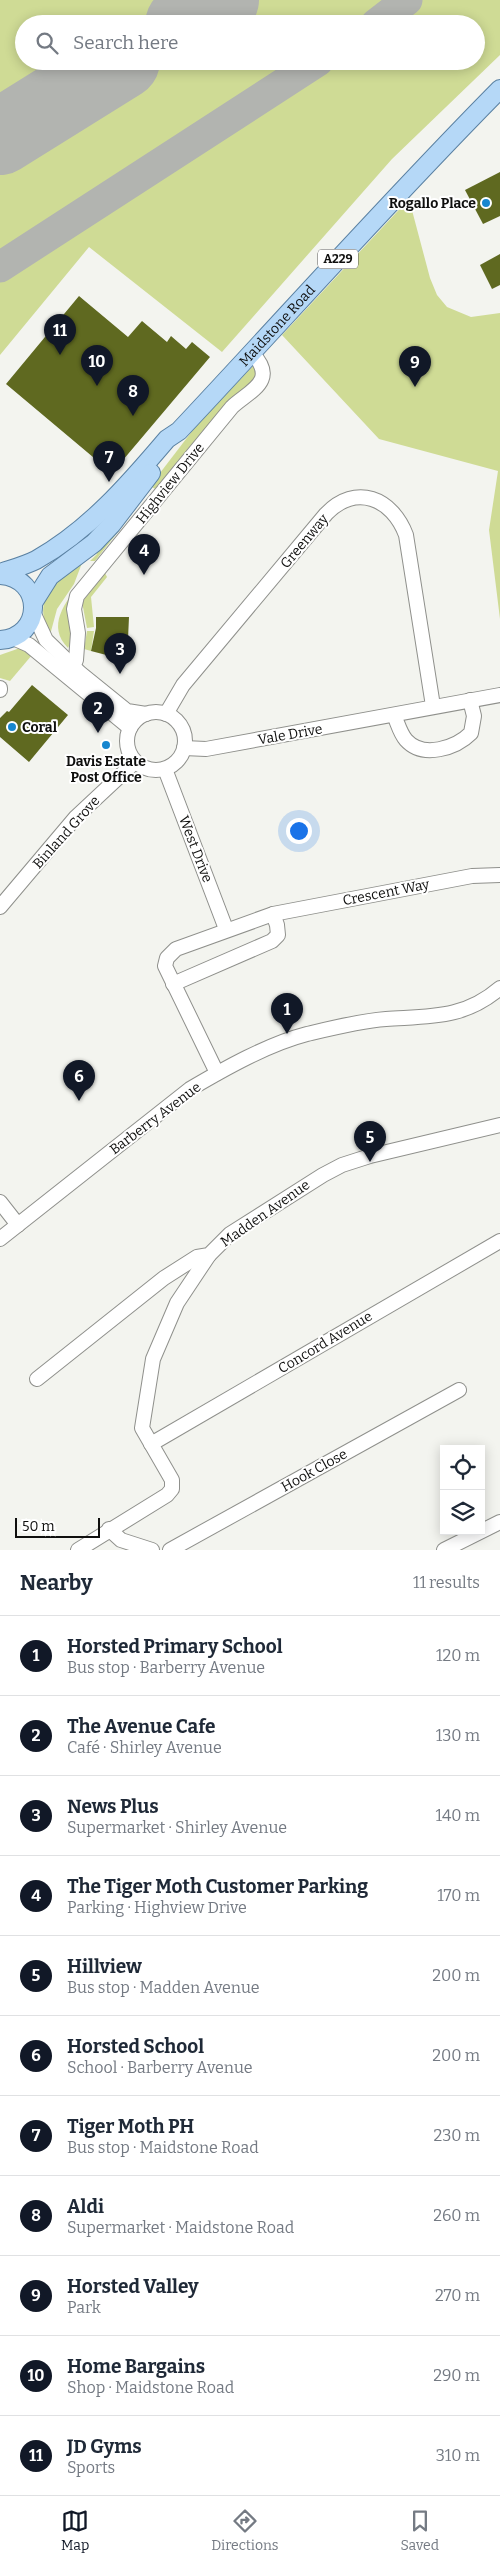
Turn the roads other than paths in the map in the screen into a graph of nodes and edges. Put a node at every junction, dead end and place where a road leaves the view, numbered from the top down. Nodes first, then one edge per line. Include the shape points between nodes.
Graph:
1 (500, 89) edge
2 (252, 354) junction
3 (179, 431) junction
4 (0, 574) edge
5 (33, 608) junction
6 (7, 639) edge
7 (68, 662) junction
8 (500, 695) edge
9 (470, 700) junction
10 (433, 706) junction
11 (146, 714) junction
12 (166, 714) junction
13 (394, 715) junction
14 (130, 728) junction
15 (184, 748) junction
16 (135, 762) junction
17 (166, 769) junction
18 (500, 875) edge
19 (0, 907) edge
20 (273, 914) junction
21 (226, 929) junction
22 (173, 984) junction
23 (500, 988) edge
24 (217, 1073) junction
25 (500, 1125) edge
26 (0, 1202) edge
27 (18, 1225) junction
28 (0, 1239) edge
29 (500, 1241) edge
30 (209, 1255) junction
31 (37, 1379) dead end
32 (459, 1390) dead end
33 (152, 1444) junction
34 (500, 1522) edge
35 (108, 1530) junction
36 (78, 1550) edge
37 (152, 1550) edge
38 (170, 1550) edge
39 (444, 1550) edge

1 - 2 main road, Maidstone Road / A229 via 423,166
2 - 3 main road, Maidstone Road / A229
2 - 7 street, Highview Drive via 260,363 262,372 257,388 232,407 76,596 74,607 78,633
3 - 4 main road, Maidstone Road / A229 via 167,439 114,499 82,529 35,560
3 - 5 main road, Maidstone Road / A229 via 174,445 112,524 54,573
4 - 5 main road, A229 via 22,583 30,594
5 - 6 main road, A229 via 27,627
5 - 7 street via 44,638
6 - 14 street via 29,645
7 - 11 street via 127,711
8 - 9 street, Vale Drive
9 - 10 street, Vale Drive
9 - 13 street via 474,716 471,733 452,747 427,750 408,742
10 - 12 street, Greenway via 406,535 390,508 375,500 359,497 344,501 326,514 183,685
10 - 13 street, Vale Drive
11 - 12 street
11 - 14 street
12 - 15 street via 182,727
13 - 15 street, Vale Drive via 206,749
14 - 16 street via 127,746
15 - 17 street via 180,759
16 - 17 street via 146,769
16 - 19 street, Binland Grove via 76,817
17 - 21 street, West Drive
18 - 20 street, Crescent Way via 472,876
20 - 21 street, Crescent Way
20 - 22 street via 278,935 272,941
21 - 22 street, Crescent Way via 176,949 167,958 165,966
22 - 24 street, Crescent Way
23 - 24 street, Barberry Avenue via 457,1014 383,1019 306,1035
24 - 27 street, Barberry Avenue via 190,1089
25 - 30 street, Madden Avenue via 342,1165 301,1187 230,1234
26 - 27 street
27 - 28 street, Barberry Avenue
29 - 33 street, Concord Avenue
30 - 31 street, Madden Avenue via 197,1257 164,1278
30 - 33 street via 177,1303 153,1359 142,1428
32 - 38 street, Hook Close
33 - 35 street via 172,1480 172,1489
34 - 39 street
35 - 36 street
35 - 37 street via 121,1540

